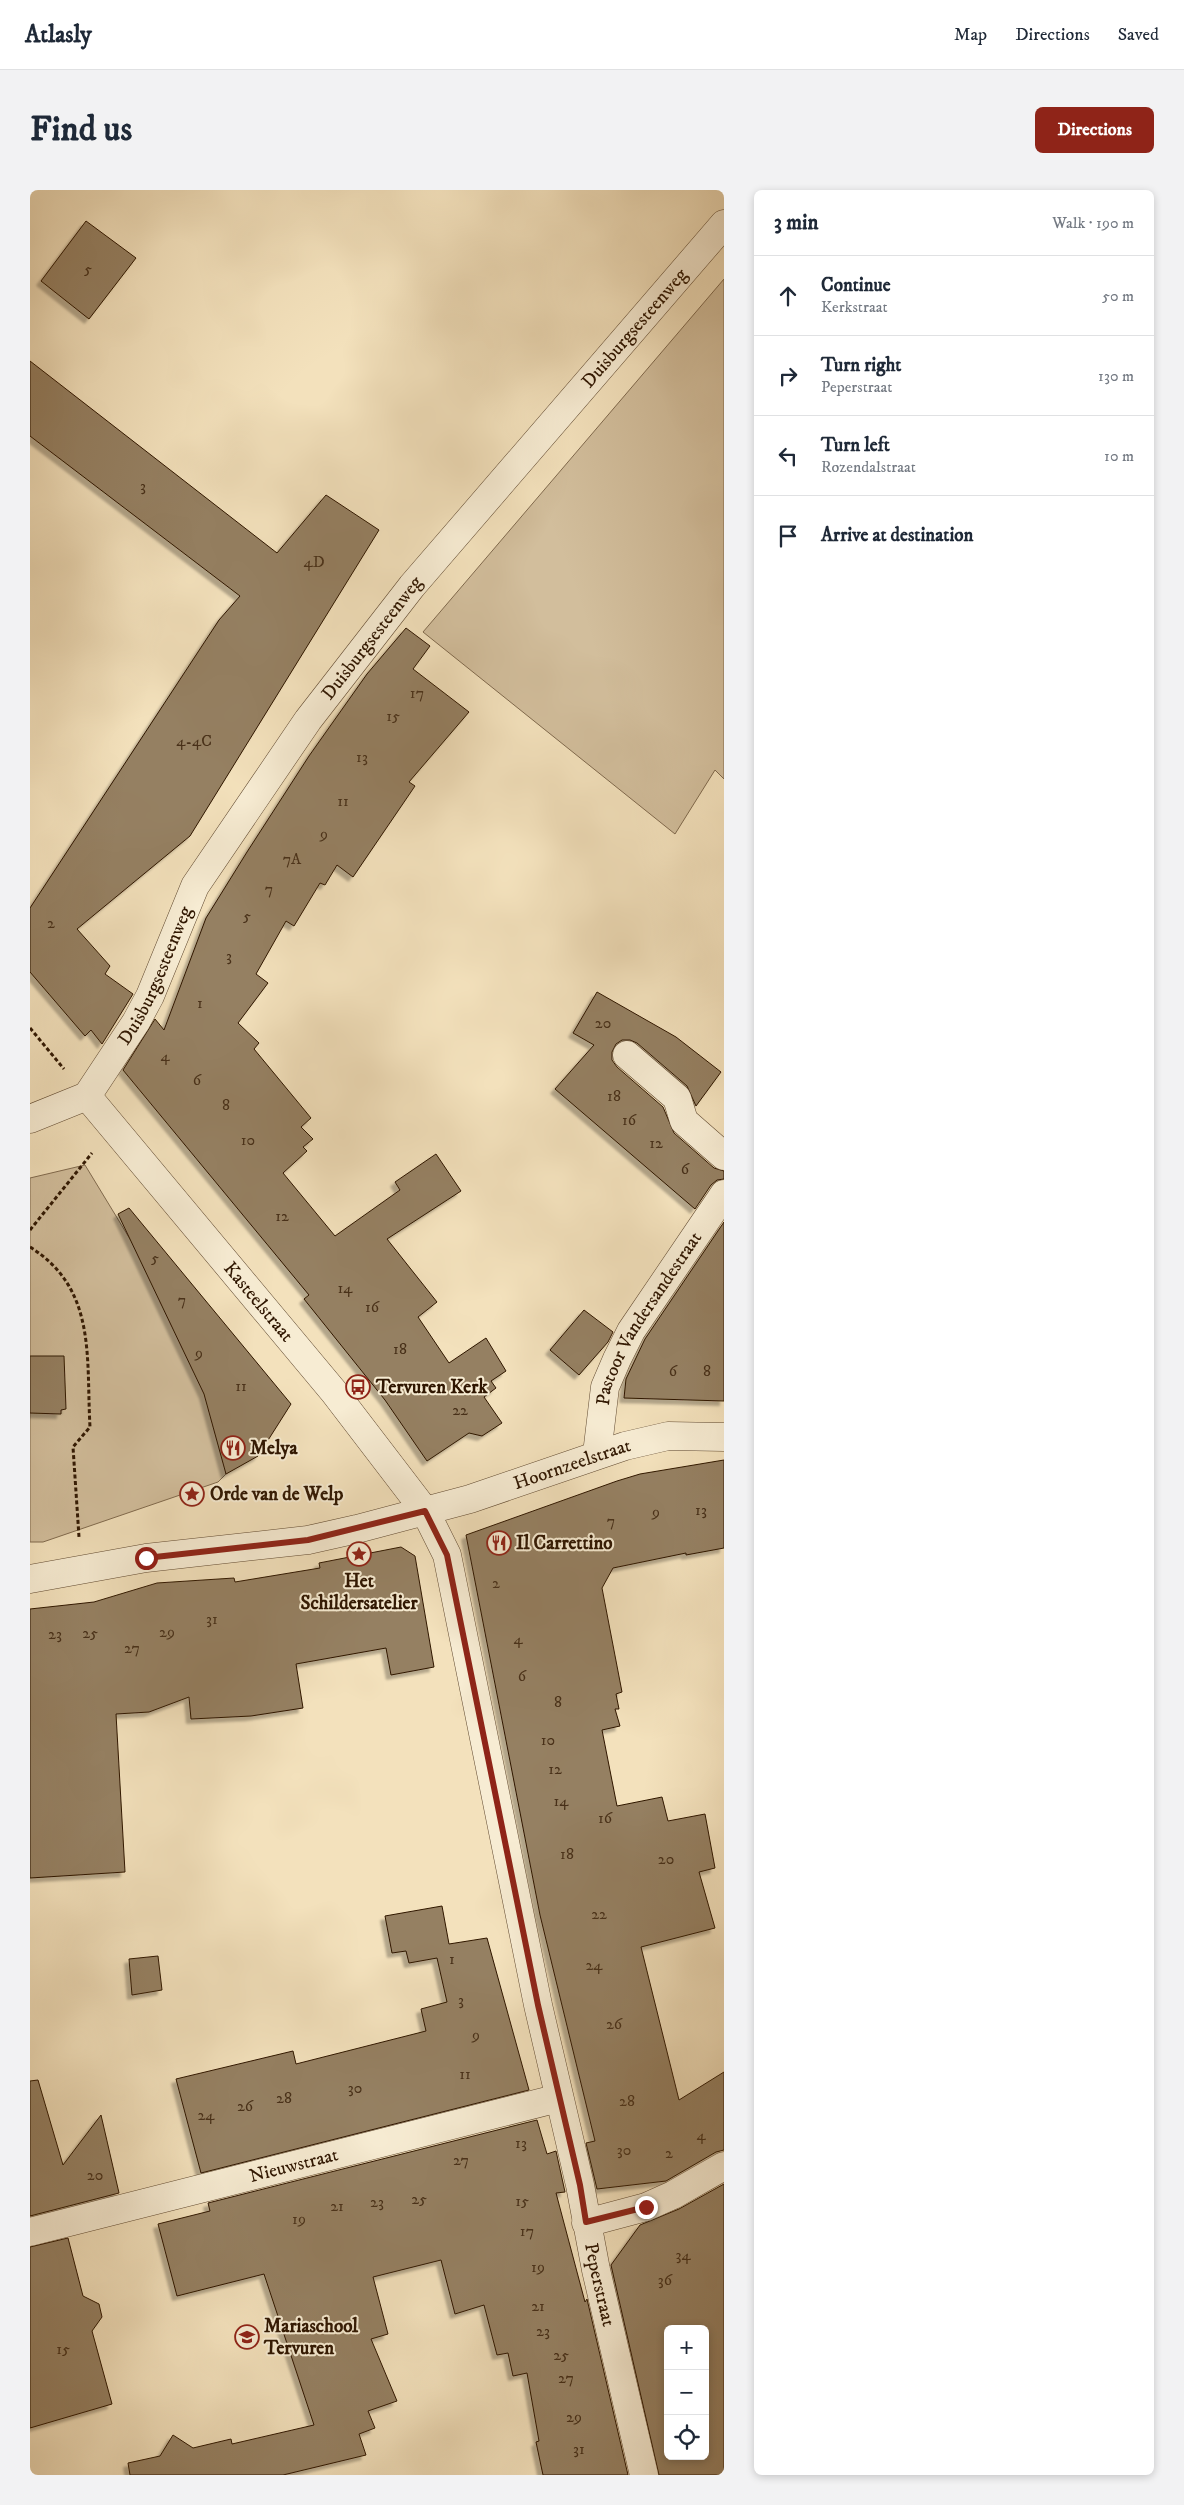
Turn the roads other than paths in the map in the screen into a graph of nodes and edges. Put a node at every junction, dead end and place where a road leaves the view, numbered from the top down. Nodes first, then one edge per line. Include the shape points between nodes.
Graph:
1 (724, 224) edge
2 (627, 1055) dead end
3 (87, 1096) junction
4 (30, 1119) edge
5 (724, 1156) edge
6 (724, 1194) edge
7 (724, 1437) edge
8 (597, 1454) junction
9 (425, 1511) junction
10 (30, 1579) edge
11 (559, 2098) junction
12 (724, 2166) edge
13 (586, 2222) junction
14 (30, 2232) edge
15 (644, 2475) edge

1 - 3 street, Duisburgsesteenweg via 412,586 308,720 195,886 150,996
2 - 5 street via 677,1098 684,1121
3 - 4 street
3 - 9 street, Kasteelstraat via 334,1392
6 - 8 street, Pastoor Vandersandestraat via 631,1331 617,1358 605,1387
7 - 8 street, Hoornzeelstraat via 668,1436
8 - 9 street, Hoornzeelstraat
9 - 10 street, Hoornzeelstraat via 308,1540 146,1558
9 - 11 street, Peperstraat via 447,1555
11 - 13 street, Peperstraat
11 - 14 street, Nieuwstraat
12 - 13 street via 646,2207
13 - 15 street, Peperstraat

